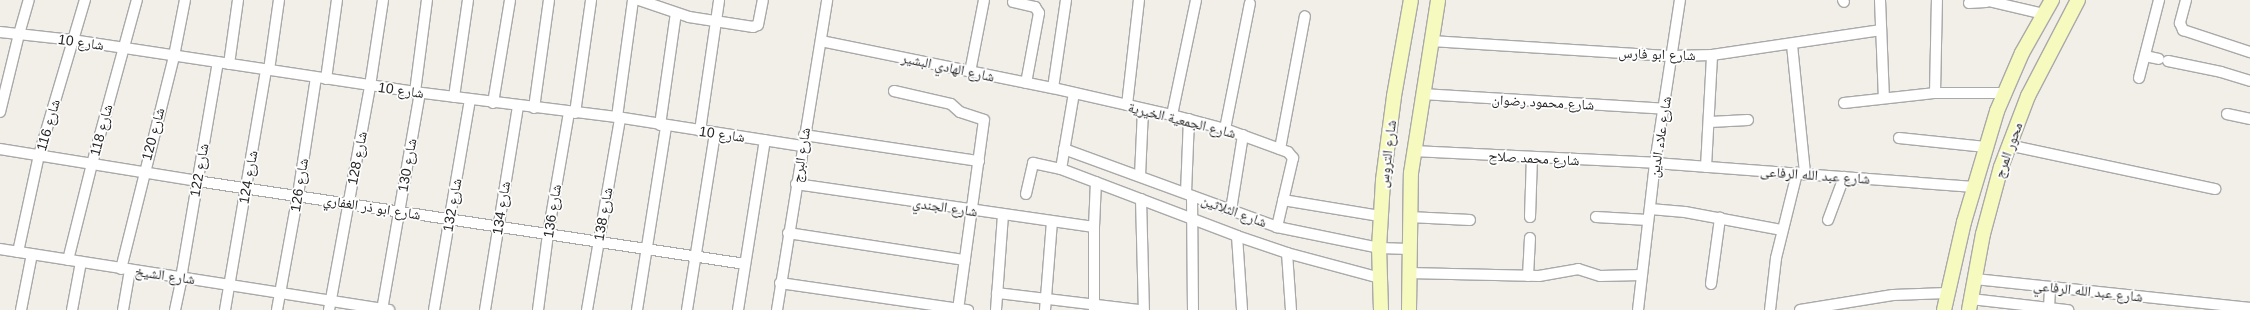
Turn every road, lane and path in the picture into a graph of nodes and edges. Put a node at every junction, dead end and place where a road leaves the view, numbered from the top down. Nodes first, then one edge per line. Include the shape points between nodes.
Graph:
1 (29, 0) edge
2 (85, 0) edge
3 (136, 0) edge
4 (185, 0) edge
5 (238, 0) edge
6 (279, 0) edge
7 (337, 0) edge
8 (383, 0) edge
9 (427, 0) edge
10 (468, 0) edge
11 (510, 0) edge
12 (549, 0) edge
13 (590, 0) edge
14 (633, 0) edge
15 (639, 0) edge
16 (719, 0) edge
17 (762, 0) edge
18 (827, 0) edge
19 (984, 0) edge
20 (1066, 0) edge
21 (1139, 0) edge
22 (1196, 0) edge
23 (1411, 0) edge
24 (1438, 0) edge
25 (1680, 0) edge
26 (1880, 0) edge
27 (1937, 0) edge
28 (2052, 0) edge
29 (2078, 0) edge
30 (2160, 0) edge
31 (2186, 0) edge
32 (1985, 1) edge
33 (1013, 2) dead end
34 (1250, 3) dead end
35 (1969, 3) dead end
36 (676, 13) junction
37 (2044, 14) junction
38 (1305, 16) dead end
39 (716, 21) junction
40 (1882, 30) junction
41 (0, 32) edge
42 (19, 34) junction
43 (72, 40) junction
44 (1431, 40) junction
45 (821, 41) junction
46 (1792, 44) junction
47 (122, 48) junction
48 (2250, 52) edge
49 (1712, 55) junction
50 (174, 56) junction
51 (1672, 56) junction
52 (2145, 56) junction
53 (218, 62) junction
54 (229, 64) junction
55 (268, 70) junction
56 (970, 72) junction
57 (2139, 78) dead end
58 (321, 79) junction
59 (2250, 81) edge
60 (1026, 83) junction
61 (370, 86) junction
62 (1054, 88) junction
63 (894, 92) dead end
64 (417, 93) junction
65 (1074, 93) junction
66 (1935, 93) junction
67 (2004, 93) junction
68 (1422, 94) junction
69 (454, 97) junction
70 (1884, 98) junction
71 (470, 100) junction
72 (493, 103) junction
73 (1844, 103) dead end
74 (1127, 105) junction
75 (518, 106) junction
76 (534, 108) junction
77 (1143, 109) junction
78 (1665, 109) junction
79 (0, 112) edge
80 (572, 112) junction
81 (2227, 114) dead end
82 (1172, 115) junction
83 (618, 117) junction
84 (1189, 119) junction
85 (2250, 119) edge
86 (1748, 120) dead end
87 (1710, 122) junction
88 (663, 125) junction
89 (1225, 129) junction
90 (700, 131) junction
91 (715, 134) junction
92 (1242, 135) junction
93 (1899, 138) dead end
94 (765, 140) junction
95 (803, 140) junction
96 (2008, 145) junction
97 (1986, 147) junction
98 (1064, 149) junction
99 (0, 150) edge
100 (1284, 150) junction
101 (1413, 151) junction
102 (40, 155) junction
103 (1532, 158) junction
104 (978, 161) junction
105 (1655, 163) junction
106 (92, 164) junction
107 (1706, 167) junction
108 (1061, 168) junction
109 (144, 172) junction
110 (1801, 174) junction
111 (1140, 176) junction
112 (1844, 177) junction
113 (197, 181) junction
114 (1096, 182) junction
115 (796, 184) junction
116 (1974, 187) junction
117 (246, 188) junction
118 (2216, 189) dead end
119 (1026, 194) dead end
120 (1189, 194) junction
121 (298, 195) junction
122 (1141, 199) junction
123 (1283, 200) junction
124 (348, 204) junction
125 (1650, 209) junction
126 (1231, 210) junction
127 (972, 211) junction
128 (399, 212) junction
129 (1003, 215) junction
130 (1380, 216) junction
131 (1409, 217) junction
132 (1530, 217) dead end
133 (1596, 217) dead end
134 (450, 218) junction
135 (1720, 218) junction
136 (1192, 220) junction
137 (1470, 220) dead end
138 (1648, 220) junction
139 (1828, 220) dead end
140 (1052, 222) junction
141 (498, 226) junction
142 (1277, 226) junction
143 (1094, 227) junction
144 (1782, 230) junction
145 (788, 233) junction
146 (548, 234) junction
147 (1237, 236) junction
148 (1530, 238) dead end
149 (598, 242) junction
150 (647, 248) junction
151 (1379, 248) junction
152 (0, 249) edge
153 (1409, 249) junction
154 (18, 252) junction
155 (1288, 253) junction
156 (32, 254) junction
157 (696, 256) junction
158 (68, 260) junction
159 (965, 260) junction
160 (81, 262) junction
161 (745, 264) junction
162 (126, 269) junction
163 (1408, 273) junction
164 (1641, 275) junction
165 (1528, 276) junction
166 (181, 278) junction
167 (1380, 278) junction
168 (1975, 279) junction
169 (780, 283) junction
170 (1711, 284) dead end
171 (230, 285) junction
172 (2050, 287) junction
173 (997, 292) junction
174 (280, 293) junction
175 (1947, 293) junction
176 (1046, 298) junction
177 (1970, 304) edge
178 (330, 305) edge
179 (1094, 307) edge
180 (2049, 308) junction
181 (2250, 308) edge
182 (963, 309) edge
183 (21, 310) edge
184 (72, 310) edge
185 (123, 310) edge
186 (175, 310) edge
187 (225, 310) edge
188 (277, 310) edge
189 (384, 310) edge
190 (434, 310) edge
191 (485, 310) edge
192 (538, 310) edge
193 (587, 310) edge
194 (637, 310) edge
195 (687, 310) edge
196 (738, 310) edge
197 (777, 310) edge
198 (996, 310) edge
199 (1045, 310) edge
200 (1140, 310) edge
201 (1144, 310) edge
202 (1193, 310) edge
203 (1242, 310) edge
204 (1291, 310) edge
205 (1381, 310) edge
206 (1409, 310) edge
207 (1638, 310) edge
208 (1770, 310) edge
209 (1800, 310) edge
210 (1944, 310) edge
211 (2068, 310) edge

1 - 42 street
2 - 43 street, شارع 116
3 - 47 street, شارع 118
4 - 50 street, شارع 120
5 - 54 street
6 - 55 street, شارع 124
7 - 58 street, شارع 126
8 - 61 street, شارع 128
9 - 64 street, شارع 130
10 - 69 street
11 - 72 street
12 - 76 street
13 - 80 street, شارع 136
14 - 83 street, شارع 138
15 - 36 street
16 - 39 street
17 - 39 street via 756,26
18 - 45 street, شارع البرج
19 - 56 street
20 - 62 street
21 - 74 street
22 - 82 street
23 - 130 main road, شارع التروس via 1394,96
24 - 44 main road, شارع التروس
25 - 51 street, شارع علاء الدين
26 - 40 street
27 - 66 street
28 - 37 main road, محور المرج
29 - 96 main road, محور المرج via 2028,96
30 - 52 street
31 - 48 street via 2180,23 2182,30
32 - 35 street
32 - 37 street
33 - 60 street via 1035,8 1039,13
34 - 89 street
36 - 39 street
36 - 88 street
37 - 67 main road, محور المرج via 2022,53
38 - 100 street
39 - 90 street
40 - 46 street, شارع ابو فارس
40 - 70 street
41 - 42 street, شارع 10
42 - 43 street, شارع 10
42 - 79 street
43 - 47 street, شارع 10
43 - 102 street, شارع 116
44 - 51 street, شارع ابو فارس
44 - 68 main road, شارع التروس
45 - 56 street, شارع الهادي البشير
45 - 95 street, شارع البرج
46 - 49 street, شارع ابو فارس
46 - 110 street
47 - 50 street, شارع 10
47 - 106 street, شارع 118
49 - 51 street, شارع ابو فارس
49 - 87 street
50 - 53 street, شارع 10
50 - 109 street, شارع 120
51 - 78 street, شارع علاء الدين
52 - 57 street
52 - 59 street via 2221,72
53 - 54 street, شارع 10
53 - 113 street, شارع 122
54 - 55 street, شارع 10
55 - 58 street, شارع 10
55 - 117 street, شارع 124
56 - 60 street, شارع الهادي البشير
58 - 61 street, شارع 10
58 - 121 street, شارع 126
60 - 62 street, شارع الهادي البشير
61 - 64 street, شارع 10
61 - 124 street, شارع 128
62 - 65 street, شارع الهادي البشير
63 - 104 street via 950,104 960,112 981,118 985,122
64 - 69 street, شارع 10
64 - 128 street, شارع 130
65 - 74 street, شارع الجمعية الخيرية
65 - 98 street
66 - 67 street
66 - 70 street
67 - 97 main road, محور المرج
68 - 78 street, شارع محمود رضوان
68 - 101 main road, شارع التروس
69 - 71 street, شارع 10
70 - 73 street
71 - 72 street, شارع 10
71 - 134 street, شارع 132
72 - 75 street, شارع 10
74 - 77 street, شارع الجمعية الخيرية
75 - 76 street, شارع 10
75 - 141 street, شارع 134
76 - 80 street, شارع 10
77 - 82 street, شارع الجمعية الخيرية
77 - 111 street
78 - 105 street, شارع علاء الدين
80 - 83 street, شارع 10
80 - 146 street, شارع 136
81 - 85 street
82 - 84 street, شارع الجمعية الخيرية
83 - 88 street, شارع 10
83 - 149 street, شارع 138
84 - 89 street, شارع الجمعية الخيرية
84 - 120 street
86 - 87 street
87 - 107 street
88 - 90 street, شارع 10
88 - 150 street
89 - 92 street, شارع الجمعية الخيرية
90 - 91 street, شارع 10
91 - 94 street, شارع 10
91 - 157 street
92 - 100 street, شارع الجمعية الخيرية
92 - 126 street
93 - 97 street
94 - 95 street, شارع 10
94 - 161 street
95 - 104 street, شارع 10
95 - 115 street, شارع البرج
96 - 118 street
96 - 168 main road, محور المرج via 1988,211
97 - 116 main road, محور المرج
98 - 108 street
98 - 111 street, شارع الثلاثين
99 - 102 street, شارع ابو ذر الغفاري
100 - 123 street via 1293,158
101 - 103 street, شارع محمد صلاح
101 - 131 main road, شارع التروس
102 - 106 street, شارع ابو ذر الغفاري
102 - 154 street, شارع 116
103 - 105 street, شارع محمد صلاح
103 - 132 street
104 - 127 street
105 - 107 street, شارع عبد الله الرفاعى
105 - 125 street, شارع علاء الدين
106 - 109 street, شارع ابو ذر الغفاري
106 - 158 street, شارع 118
107 - 110 street, شارع عبد الله الرفاعى
108 - 114 street, شارع الثلاثين
108 - 119 street, شارع الثلاثين via 1033,163
109 - 113 street, شارع ابو ذر الغفاري
109 - 162 street, شارع 120
110 - 112 street, شارع عبد الله الرفاعى
110 - 144 street
111 - 120 street, شارع الثلاثين
112 - 116 street, شارع عبد الله الرفاعى
112 - 139 street
113 - 117 street, شارع ابو ذر الغفاري
113 - 166 street, شارع 122
114 - 122 street, شارع الثلاثين
114 - 143 street
115 - 127 street, شارع الجندي
115 - 145 street, شارع البرج
116 - 175 main road, محور المرج
117 - 121 street, شارع ابو ذر الغفاري
117 - 171 street, شارع 124
120 - 126 street, شارع الثلاثين
120 - 136 street
121 - 124 street, شارع ابو ذر الغفاري
121 - 174 street, شارع 126
122 - 136 street, شارع الثلاثين
122 - 201 street
123 - 130 street
123 - 142 street
124 - 128 street, شارع ابو ذر الغفاري
124 - 178 street, شارع 128
125 - 135 street
125 - 138 street, شارع علاء الدين
126 - 142 street, شارع الثلاثين
127 - 129 street, شارع الجندي
127 - 159 street
128 - 134 street, شارع ابو ذر الغفاري
128 - 189 street, شارع 130
129 - 140 street, شارع الجندي
129 - 173 street
130 - 151 main road, شارع التروس
131 - 137 street
131 - 153 main road, شارع التروس
133 - 138 street
134 - 141 street, شارع ابو ذر الغفاري
134 - 190 street, شارع 132
135 - 144 street
135 - 170 street
136 - 147 street, شارع الثلاثين
136 - 202 street
138 - 164 street, شارع علاء الدين
140 - 143 street, شارع الجندي
140 - 176 street
141 - 146 street, شارع ابو ذر الغفاري
141 - 191 street, شارع 134
142 - 151 street, شارع الثلاثين
143 - 179 street
144 - 208 street
145 - 159 street
145 - 169 street, شارع البرج
146 - 149 street, شارع ابو ذر الغفاري
146 - 192 street, شارع 136
147 - 155 street, شارع الثلاثين
147 - 203 street
148 - 165 street
149 - 150 street, شارع ابو ذر الغفاري
149 - 193 street, شارع 138
150 - 157 street, شارع ابو ذر الغفاري
150 - 194 street
151 - 153 street, شارع الثلاثين
151 - 167 main road, شارع التروس
152 - 154 street, شارع الشيخ
153 - 163 main road, شارع التروس
154 - 156 street, شارع الشيخ
155 - 167 street, شارع الثلاثين
155 - 204 street
156 - 158 street, شارع الشيخ
156 - 183 street
157 - 161 street, شارع ابو ذر الغفاري
157 - 195 street
158 - 160 street, شارع الشيخ
159 - 182 street
160 - 162 street, شارع الشيخ
160 - 184 street
161 - 196 street
162 - 166 street, شارع الشيخ
162 - 185 street, شارع 120
163 - 165 street
163 - 206 main road, شارع التروس
164 - 165 street via 1600,276 1578,269
164 - 207 street, شارع علاء الدين
166 - 171 street, شارع الشيخ
166 - 186 street, شارع 122
167 - 205 main road, شارع التروس
168 - 172 street, شارع عبد الله الرفاعي
168 - 177 main road, محور المرج
169 - 182 street
169 - 197 street, شارع البرج
171 - 174 street, شارع الشيخ
171 - 187 street, شارع 124
172 - 180 street
172 - 181 street, شارع عبد الله الرفاعي
173 - 176 street
173 - 198 street
174 - 178 street, شارع الشيخ
174 - 188 street, شارع 126
175 - 209 street via 1893,295
175 - 210 main road, محور المرج
176 - 179 street
176 - 199 street
177 - 180 street, شارع عبد الله الرفاعي
178 - 189 street, شارع الشيخ
179 - 200 street
180 - 211 street, شارع عبد الله الرفاعي

